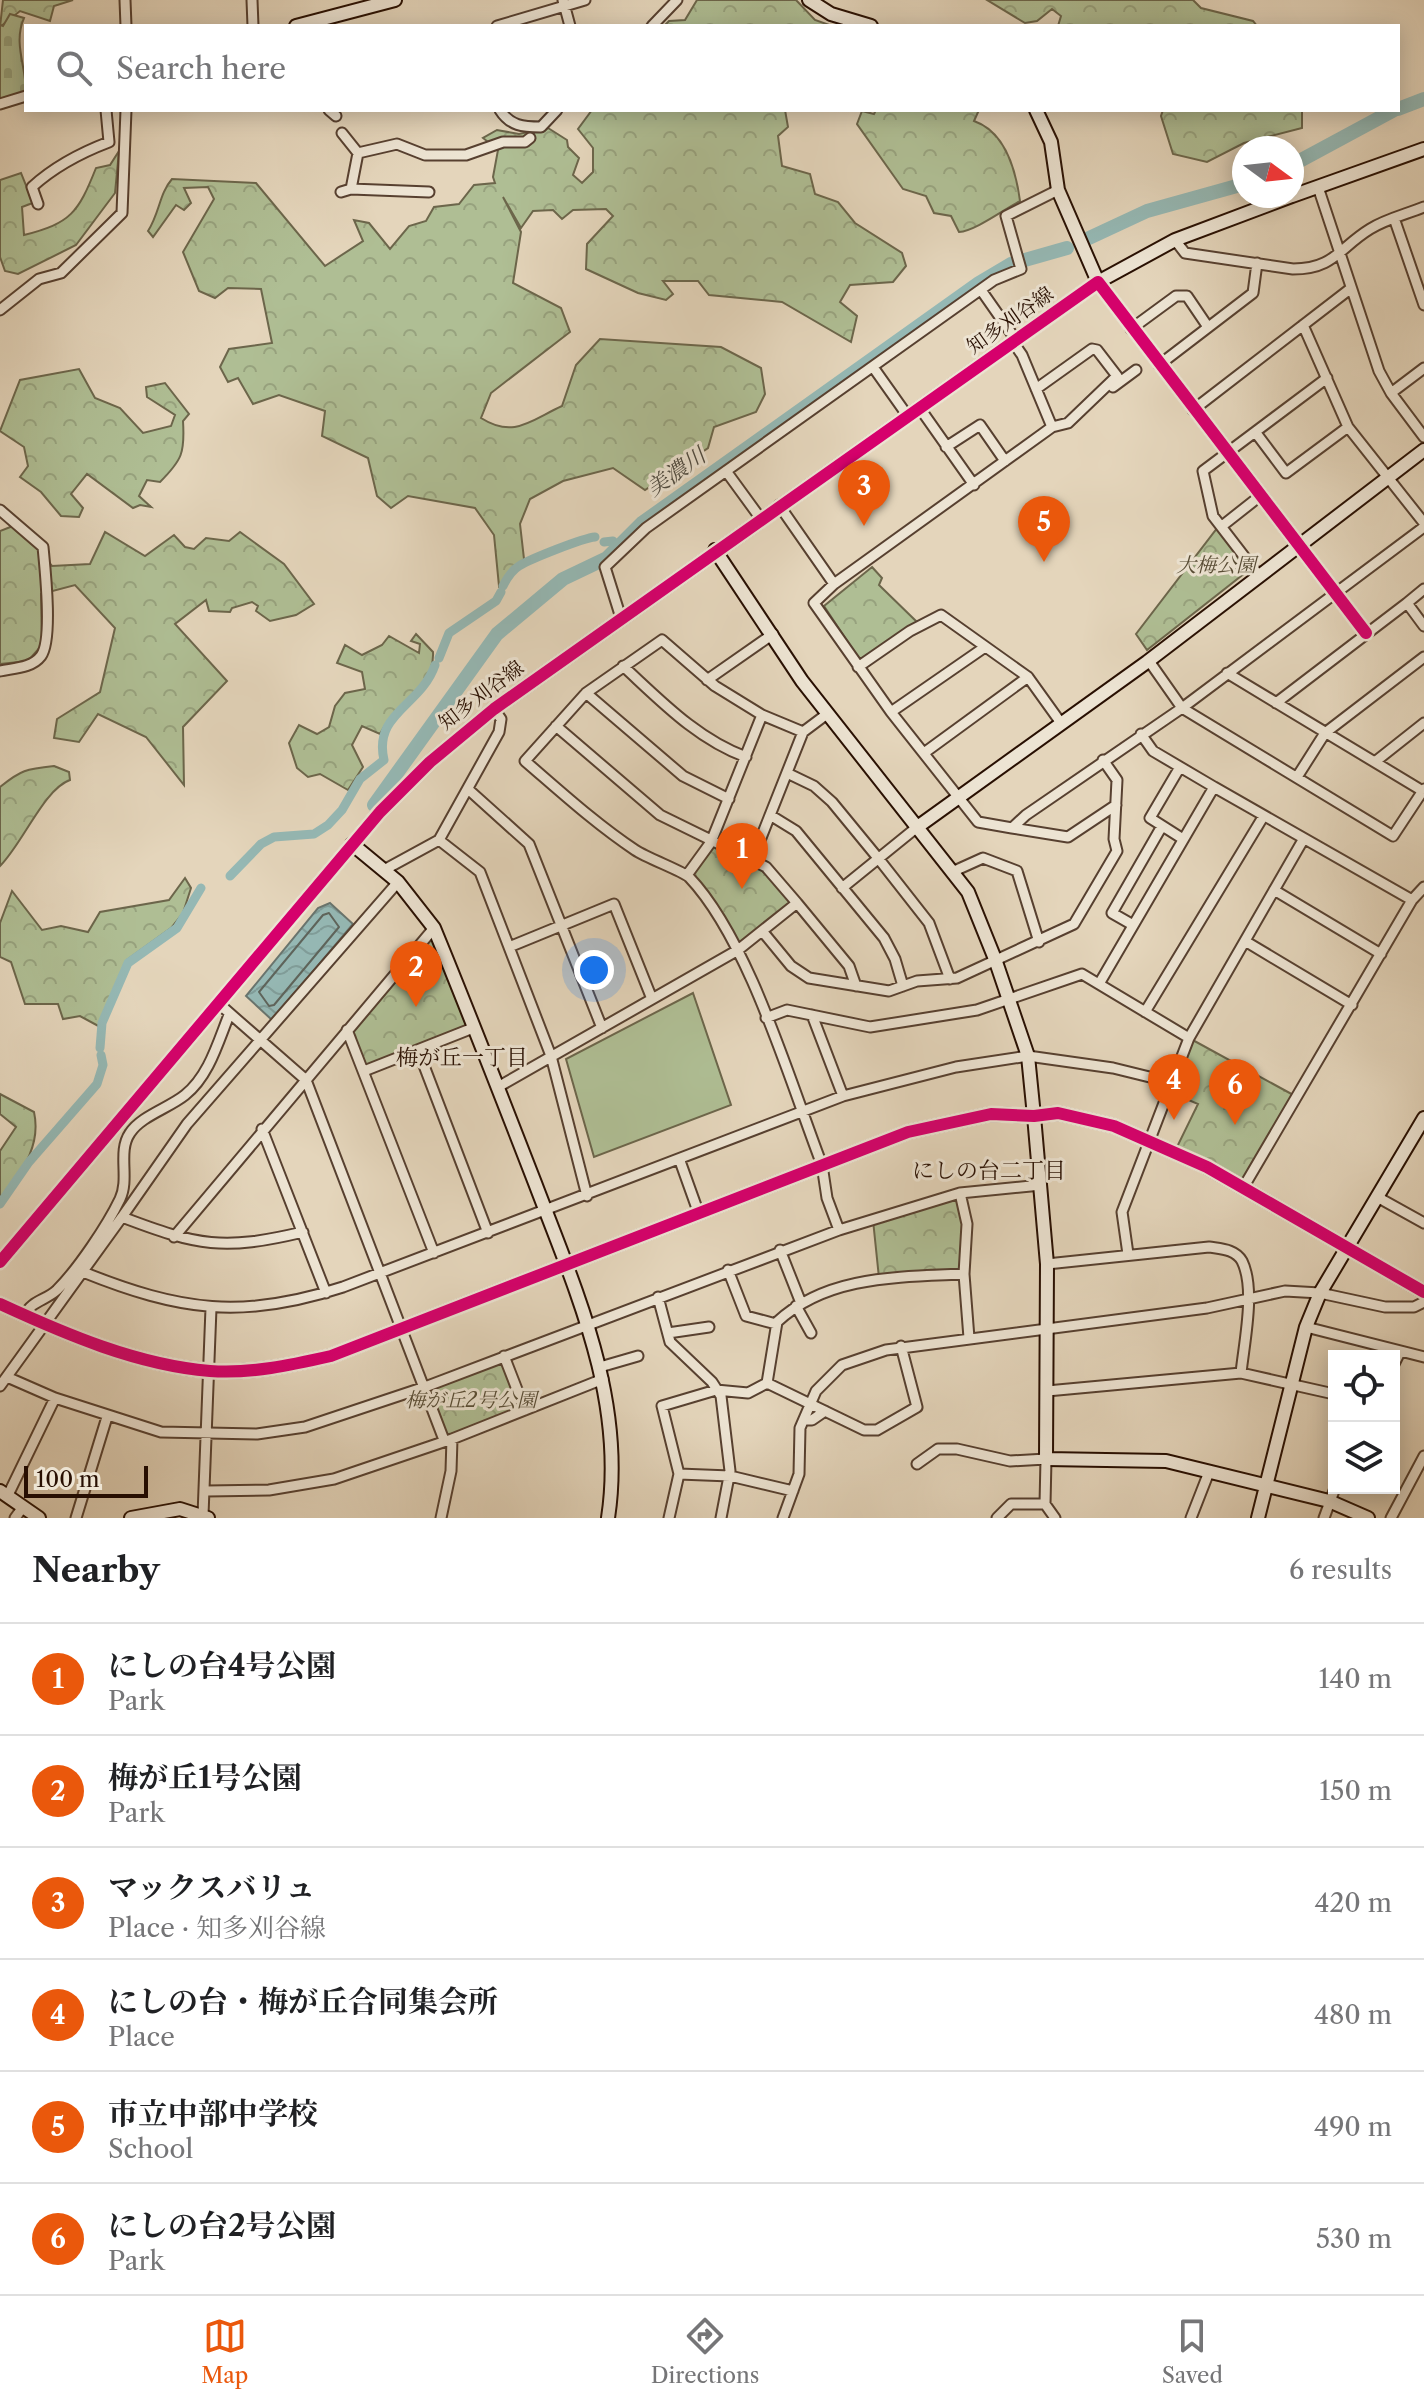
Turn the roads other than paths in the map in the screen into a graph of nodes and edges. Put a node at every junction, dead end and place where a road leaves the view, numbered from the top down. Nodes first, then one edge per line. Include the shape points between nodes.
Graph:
1 (125, 0) edge
2 (252, 0) edge
3 (395, 0) edge
4 (585, 0) edge
5 (677, 0) edge
6 (809, 0) edge
7 (564, 3) edge
8 (126, 24) edge
9 (253, 24) edge
10 (312, 24) edge
11 (503, 24) edge
12 (569, 24) edge
13 (654, 24) edge
14 (864, 24) edge
15 (24, 97) edge
16 (0, 104) edge
17 (106, 112) edge
18 (126, 112) edge
19 (502, 112) edge
20 (555, 112) edge
21 (1037, 112) edge
22 (342, 133) dead end
23 (530, 138) dead end
24 (1424, 149) edge
25 (358, 153) junction
26 (1318, 187) junction
27 (1058, 190) junction
28 (429, 192) dead end
29 (1304, 192) edge
30 (38, 204) dead end
31 (1424, 207) edge
32 (1260, 208) edge
33 (1394, 218) junction
34 (1175, 240) junction
35 (1338, 256) junction
36 (1257, 263) junction
37 (1098, 282) junction
38 (1350, 289) junction
39 (981, 290) junction
40 (1424, 305) edge
41 (0, 310) edge
42 (1303, 325) junction
43 (1208, 327) junction
44 (1131, 329) junction
45 (1015, 341) junction
46 (1159, 365) junction
47 (873, 367) junction
48 (1424, 368) edge
49 (1136, 370) dead end
50 (1327, 378) junction
51 (1107, 387) junction
52 (1036, 389) junction
53 (1391, 393) junction
54 (919, 407) junction
55 (1193, 410) junction
56 (907, 415) junction
57 (1052, 427) junction
58 (1348, 427) junction
59 (1256, 433) junction
60 (1424, 437) edge
61 (946, 447) junction
62 (1424, 450) edge
63 (1227, 454) junction
64 (1005, 461) junction
65 (726, 471) junction
66 (1387, 478) junction
67 (974, 485) junction
68 (1260, 496) junction
69 (779, 505) junction
70 (0, 510) edge
71 (761, 519) junction
72 (1424, 525) edge
73 (1222, 526) junction
74 (1299, 548) junction
75 (715, 550) junction
76 (1260, 577) junction
77 (834, 584) junction
78 (1424, 589) edge
79 (1333, 592) junction
80 (1407, 603) junction
81 (621, 618) junction
82 (1424, 626) edge
83 (1366, 633) junction
84 (773, 634) junction
85 (985, 647) junction
86 (1424, 657) edge
87 (1149, 661) junction
88 (623, 666) junction
89 (858, 667) junction
90 (0, 671) edge
91 (1227, 673) junction
92 (1028, 677) junction
93 (707, 680) junction
94 (586, 693) junction
95 (1276, 703) junction
96 (1182, 708) junction
97 (494, 709) junction
98 (891, 712) junction
99 (827, 714) junction
100 (762, 715) junction
101 (1061, 723) junction
102 (1424, 723) edge
103 (556, 726) junction
104 (803, 732) junction
105 (1325, 733) junction
106 (1141, 734) junction
107 (924, 753) junction
108 (746, 757) junction
109 (1103, 760) junction
110 (1376, 761) junction
111 (1180, 767) junction
112 (787, 773) junction
113 (1297, 777) junction
114 (1214, 787) junction
115 (1422, 789) edge
116 (469, 790) junction
117 (960, 795) junction
118 (729, 799) junction
119 (1116, 805) junction
120 (770, 815) junction
121 (1263, 817) junction
122 (1162, 826) junction
123 (916, 828) junction
124 (1012, 828) junction
125 (1183, 839) junction
126 (439, 840) junction
127 (1303, 840) junction
128 (711, 842) junction
129 (352, 844) junction
130 (753, 858) junction
131 (878, 858) junction
132 (384, 870) junction
133 (952, 872) junction
134 (687, 875) junction
135 (398, 882) junction
136 (1424, 887) edge
137 (842, 888) junction
138 (1274, 890) junction
139 (1412, 900) junction
140 (797, 903) junction
141 (1133, 925) junction
142 (562, 926) junction
143 (434, 928) junction
144 (763, 932) junction
145 (1245, 941) junction
146 (1039, 942) junction
147 (509, 947) junction
148 (738, 950) junction
149 (1381, 954) junction
150 (995, 959) junction
151 (950, 979) junction
152 (1099, 984) junction
153 (856, 986) junction
154 (903, 986) junction
155 (1007, 998) junction
156 (652, 999) junction
157 (218, 1003) junction
158 (1352, 1005) junction
159 (1145, 1012) junction
160 (229, 1015) junction
161 (812, 1015) junction
162 (766, 1018) junction
163 (473, 1028) junction
164 (602, 1028) junction
165 (347, 1030) junction
166 (1189, 1038) junction
167 (262, 1042) junction
168 (418, 1050) junction
169 (551, 1056) junction
170 (1028, 1056) junction
171 (364, 1071) junction
172 (306, 1080) junction
173 (1174, 1083) junction
174 (498, 1087) junction
175 (843, 1096) junction
176 (127, 1111) junction
177 (802, 1112) junction
178 (1034, 1116) junction
179 (1424, 1118) edge
180 (139, 1123) junction
181 (262, 1129) junction
182 (1420, 1135) edge
183 (1150, 1140) junction
184 (680, 1161) junction
185 (822, 1165) junction
186 (1041, 1185) junction
187 (1243, 1188) junction
188 (960, 1193) junction
189 (587, 1196) junction
190 (1379, 1198) junction
191 (546, 1211) junction
192 (699, 1214) junction
193 (122, 1217) junction
194 (1424, 1223) edge
195 (839, 1230) junction
196 (303, 1232) junction
197 (488, 1233) junction
198 (174, 1237) junction
199 (1347, 1247) junction
200 (780, 1250) junction
201 (434, 1253) junction
202 (1128, 1254) junction
203 (0, 1262) edge
204 (566, 1264) junction
205 (1047, 1264) junction
206 (728, 1270) junction
207 (83, 1272) junction
208 (381, 1273) junction
209 (964, 1274) junction
210 (1424, 1292) edge
211 (326, 1293) junction
212 (1320, 1293) junction
213 (658, 1297) junction
214 (1249, 1298) junction
215 (1424, 1302) edge
216 (0, 1304) edge
217 (799, 1305) junction
218 (211, 1308) junction
219 (24, 1316) junction
220 (588, 1323) junction
221 (776, 1324) junction
222 (47, 1325) junction
223 (709, 1327) dead end
224 (1306, 1327) junction
225 (402, 1328) junction
226 (1046, 1330) junction
227 (668, 1333) junction
228 (811, 1333) dead end
229 (969, 1338) junction
230 (901, 1346) junction
231 (1392, 1350) edge
232 (1400, 1352) edge
233 (504, 1356) junction
234 (638, 1356) dead end
235 (1424, 1357) edge
236 (210, 1371) junction
237 (602, 1373) junction
238 (1241, 1373) junction
239 (7, 1377) junction
240 (767, 1383) junction
241 (1291, 1383) junction
242 (0, 1386) edge
243 (425, 1387) junction
244 (718, 1390) junction
245 (1047, 1391) junction
246 (1328, 1392) edge
247 (55, 1398) junction
248 (812, 1401) junction
249 (525, 1410) junction
250 (825, 1411) junction
251 (107, 1417) junction
252 (804, 1420) junction
253 (209, 1433) junction
254 (448, 1439) junction
255 (1424, 1456) edge
256 (1046, 1459) junction
257 (917, 1464) dead end
258 (1209, 1472) junction
259 (679, 1474) junction
260 (730, 1476) junction
261 (1267, 1485) junction
262 (207, 1491) junction
263 (793, 1491) junction
264 (4, 1493) edge
265 (1332, 1494) edge
266 (1329, 1501) junction
267 (1045, 1504) junction
268 (23, 1507) junction
269 (206, 1516) edge
270 (15, 1518) edge
271 (39, 1518) edge
272 (76, 1518) edge
273 (131, 1518) edge
274 (441, 1518) edge
275 (608, 1518) edge
276 (669, 1518) edge
277 (721, 1518) edge
278 (783, 1518) edge
279 (997, 1518) edge
280 (1055, 1518) edge
281 (1191, 1518) edge
282 (1258, 1518) edge
283 (1324, 1518) edge
284 (1368, 1518) edge
285 (1391, 1518) edge

1 - 8 street
2 - 9 street
3 - 10 street
4 - 7 street
5 - 13 street
6 - 14 street via 831,14
7 - 11 street
7 - 12 street
15 - 16 street
17 - 30 street via 109,142 79,153 40,180 32,187
18 - 41 street via 122,213 61,273 39,279
19 - 20 street via 514,124 541,127
21 - 27 street via 1051,142
22 - 25 street
23 - 25 street via 466,155 425,155 397,144
24 - 26 street, 知多刈谷線
25 - 28 street via 346,190
26 - 29 street, 知多刈谷線
26 - 35 street
27 - 37 street
27 - 39 street via 1006,216 1020,264
31 - 33 street
32 - 34 street, 知多刈谷線
33 - 35 street via 1372,227
33 - 40 street
34 - 36 street via 1185,253
34 - 37 street, 知多刈谷線
35 - 36 street via 1304,269
35 - 38 street
36 - 43 street via 1253,293
37 - 44 street
37 - 45 street, 知多刈谷線
38 - 42 street
38 - 53 street
39 - 45 street
39 - 47 street
42 - 50 street
42 - 55 street
43 - 44 street via 1187,296 1176,296
43 - 46 street
44 - 46 street
45 - 52 street
45 - 54 street, 知多刈谷線
46 - 55 street
47 - 56 street
47 - 65 street
48 - 53 street
49 - 51 street
50 - 58 street
50 - 59 street
51 - 52 street via 1117,376 1092,349
51 - 57 street via 1068,423
52 - 57 street
53 - 60 street
54 - 56 street, 知多刈谷線
54 - 61 street
55 - 63 street
56 - 69 street, 知多刈谷線
57 - 64 street
58 - 59 street via 1286,473
58 - 66 street
59 - 63 street
61 - 64 street via 980,425
61 - 67 street
62 - 66 street
63 - 68 street
63 - 73 street via 1203,471 1213,516
64 - 67 street
65 - 71 street
65 - 81 street via 646,528 605,567
66 - 72 street
66 - 74 street
67 - 77 street
68 - 73 street
68 - 74 street
69 - 71 street, 知多刈谷線
69 - 77 street
70 - 90 street via 43,547 47,636 38,659
71 - 75 street, 知多刈谷線
72 - 79 street
73 - 76 street
74 - 76 street
74 - 79 street
75 - 81 street, 知多刈谷線
75 - 84 street
76 - 87 street
77 - 89 street via 814,603
78 - 80 street
79 - 83 street
79 - 91 street
80 - 82 street
80 - 83 street
81 - 97 street, 知多刈谷線
83 - 95 street
84 - 93 street
84 - 99 street
85 - 89 street via 941,615
85 - 92 street
85 - 98 street
86 - 105 street
87 - 96 street
87 - 101 street
88 - 93 street via 662,640
88 - 94 street
88 - 108 street via 720,748
89 - 98 street
91 - 95 street
91 - 96 street
92 - 101 street
92 - 107 street
93 - 100 street
94 - 103 street
94 - 118 street via 683,776
95 - 105 street
96 - 106 street
96 - 113 street
97 - 116 street via 502,726
97 - 129 street, 知多刈谷線 via 430,762
98 - 107 street
99 - 104 street
99 - 123 street
100 - 104 street
100 - 108 street
101 - 117 street
102 - 110 street
103 - 128 street via 660,815
103 - 134 street via 525,761 607,831 655,863
104 - 112 street
105 - 110 street
105 - 113 street
106 - 109 street
106 - 111 street via 1153,751
107 - 117 street
108 - 118 street
109 - 119 street via 1117,780
109 - 124 street
110 - 115 street
111 - 114 street
111 - 122 street via 1150,818
112 - 120 street
112 - 131 street via 832,802
113 - 115 street via 1393,836
114 - 121 street
114 - 125 street
116 - 126 street
116 - 142 street via 529,844
117 - 123 street
117 - 124 street via 978,822
118 - 128 street
119 - 124 street via 1068,837
119 - 146 street via 1117,851 1074,924
120 - 130 street
120 - 137 street via 796,831
121 - 127 street
121 - 159 street
122 - 125 street
122 - 141 street via 1112,913
123 - 131 street
123 - 133 street
125 - 141 street
126 - 132 street
126 - 147 street via 480,872
127 - 138 street
127 - 139 street
128 - 130 street
128 - 134 street
129 - 132 street
129 - 157 street, 知多刈谷線
130 - 140 street
131 - 137 street
131 - 151 street via 929,923
132 - 135 street
133 - 146 street via 983,858 1017,871
133 - 150 street via 975,906
134 - 148 street
135 - 143 street
135 - 167 street
136 - 139 street
137 - 154 street via 889,946
138 - 145 street
138 - 149 street
139 - 149 street
140 - 144 street
140 - 153 street via 849,966
141 - 152 street
142 - 147 street
142 - 156 street via 614,904
142 - 164 street
143 - 163 street
143 - 165 street
144 - 148 street
144 - 153 street via 791,966 809,978
145 - 158 street
145 - 166 street
146 - 150 street
147 - 169 street
148 - 156 street
148 - 162 street
149 - 158 street
150 - 151 street
150 - 155 street
151 - 154 street
152 - 155 street via 1075,974
152 - 159 street
153 - 154 street via 889,991
155 - 161 street via 977,1010 870,1027
155 - 170 street
156 - 164 street
157 - 160 street
157 - 176 street, 知多刈谷線
158 - 187 street
159 - 166 street
160 - 167 street
160 - 180 street via 200,1080
161 - 162 street via 787,1010
161 - 175 street
162 - 177 street
163 - 168 street
163 - 174 street
164 - 169 street
165 - 171 street
165 - 172 street
166 - 173 street
167 - 172 street
167 - 193 street via 187,1124
168 - 171 street
168 - 197 street
169 - 174 street
169 - 189 street
170 - 173 street
170 - 175 street via 956,1067
170 - 178 street
171 - 201 street
172 - 181 street
172 - 208 street
173 - 183 street
174 - 191 street
175 - 177 street
176 - 180 street
176 - 203 street, 知多刈谷線
177 - 184 street
177 - 185 street
178 - 183 street via 1058,1113
178 - 185 street via 961,1118
178 - 186 street
179 - 182 street
180 - 219 street via 126,1141 119,1202 59,1288 29,1306
181 - 196 street
181 - 198 street
182 - 190 street
183 - 187 street
183 - 202 street via 1122,1212
184 - 189 street
184 - 192 street
185 - 192 street
185 - 195 street
186 - 188 street
186 - 205 street
187 - 199 street
188 - 195 street
188 - 209 street via 967,1224
189 - 191 street
190 - 194 street
190 - 199 street
191 - 197 street
191 - 204 street
192 - 204 street
193 - 198 street
193 - 207 street
195 - 200 street
196 - 198 street via 216,1245
196 - 211 street
197 - 201 street
199 - 210 street
199 - 212 street
200 - 206 street
200 - 217 street
201 - 208 street
202 - 205 street
202 - 214 street via 1230,1250 1242,1261
204 - 220 street
204 - 225 street
205 - 226 street
206 - 213 street
206 - 221 street via 746,1316
207 - 218 street via 129,1291
207 - 222 street
208 - 211 street
208 - 225 street
209 - 217 street via 879,1278
209 - 229 street
211 - 218 street via 282,1305
212 - 214 street via 1285,1291
212 - 215 street via 1385,1307
212 - 224 street
213 - 220 street
213 - 227 street
214 - 226 street
214 - 238 street
216 - 219 street
217 - 221 street
217 - 228 street
218 - 236 street
219 - 222 street
220 - 233 street
220 - 237 street
221 - 240 street
222 - 236 street via 107,1348
222 - 239 street
223 - 227 street
224 - 231 street
224 - 241 street
225 - 236 street via 296,1364
225 - 243 street
226 - 229 street
226 - 245 street
227 - 244 street via 670,1342
229 - 230 street
230 - 248 street via 842,1365 822,1382
230 - 250 street via 917,1407 877,1430 856,1428
232 - 235 street
233 - 243 street
233 - 249 street
234 - 237 street
236 - 253 street
237 - 249 street
237 - 275 street via 611,1438
238 - 241 street
238 - 245 street
239 - 242 street
239 - 247 street
240 - 244 street via 748,1393
240 - 248 street
241 - 246 street
241 - 261 street
243 - 253 street via 305,1427
243 - 254 street
244 - 259 street via 662,1406
244 - 260 street
245 - 256 street
247 - 251 street
247 - 264 street
248 - 250 street
248 - 252 street
249 - 254 street
250 - 252 street
251 - 253 street via 161,1432
251 - 272 street
252 - 263 street
253 - 262 street
254 - 262 street via 334,1479 269,1490
254 - 274 street via 451,1471
255 - 285 street
256 - 257 street via 1010,1461 938,1449
256 - 258 street via 1166,1461
256 - 267 street
258 - 261 street
258 - 281 street
259 - 260 street
259 - 276 street
260 - 263 street
260 - 277 street
261 - 266 street
261 - 282 street
262 - 269 street
263 - 278 street
264 - 268 street
265 - 266 street
266 - 283 street
266 - 284 street
267 - 279 street via 1011,1504
267 - 280 street
268 - 270 street
268 - 271 street
269 - 273 street via 172,1509

